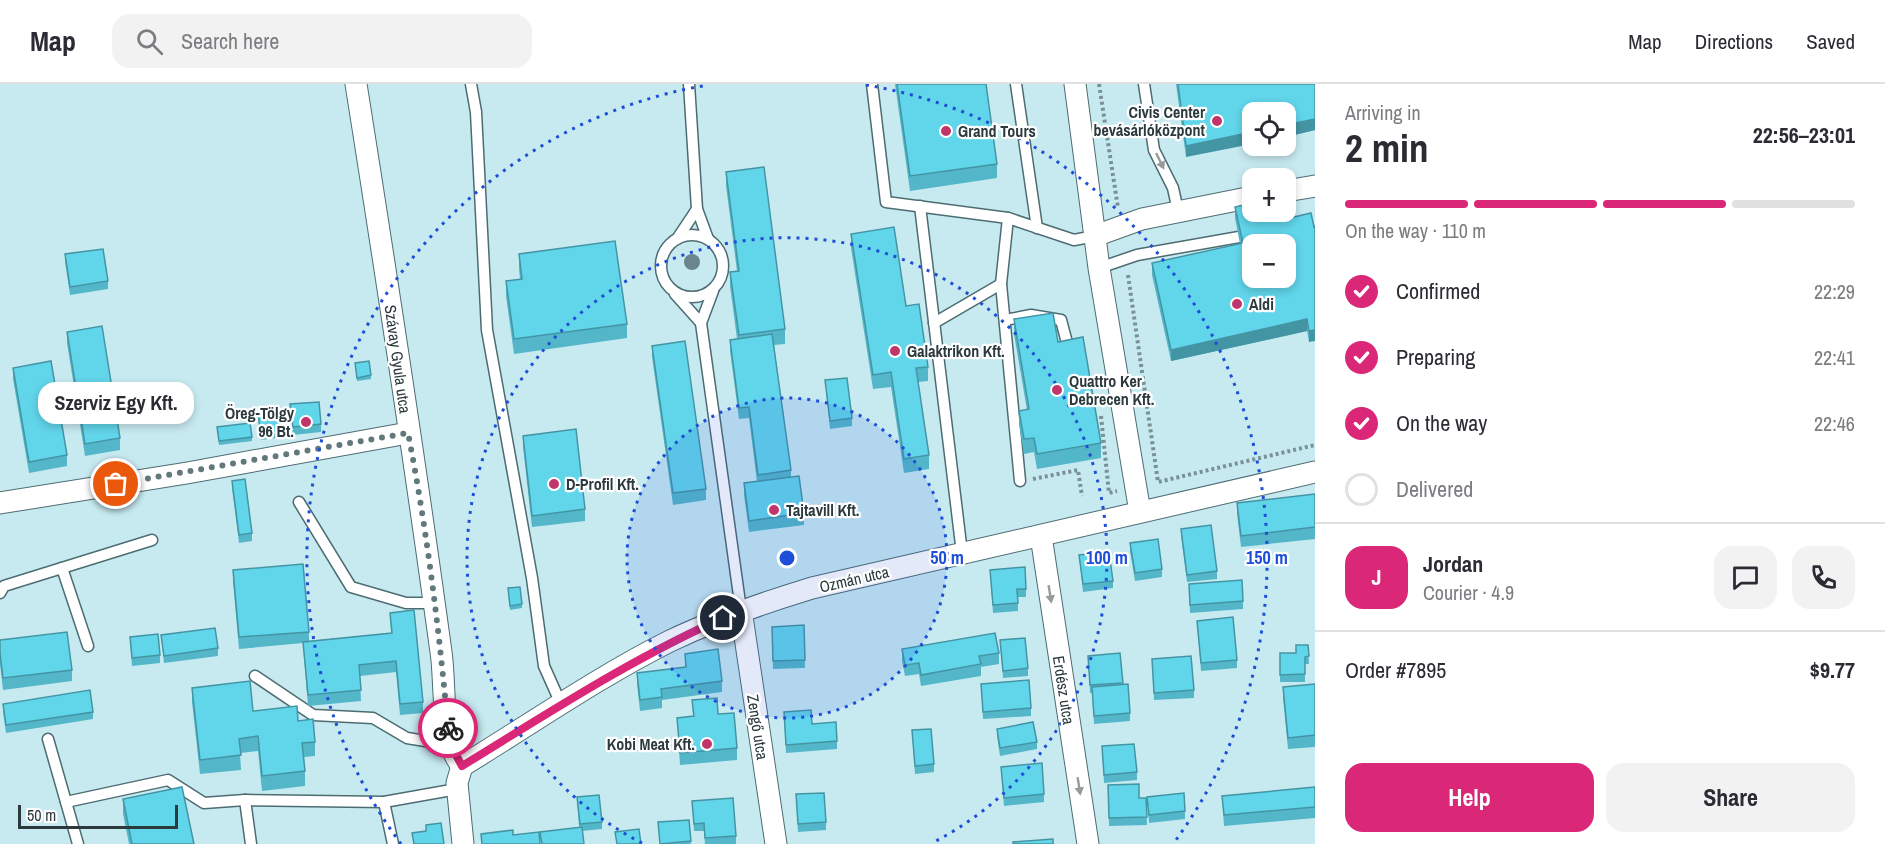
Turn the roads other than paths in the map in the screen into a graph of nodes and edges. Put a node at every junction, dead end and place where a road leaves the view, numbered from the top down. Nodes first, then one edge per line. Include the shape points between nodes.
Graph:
1 (356, 84) edge
2 (471, 84) edge
3 (688, 84) edge
4 (872, 84) edge
5 (1016, 84) edge
6 (1075, 84) edge
7 (1144, 84) edge
8 (1315, 186) edge
9 (1296, 189) edge
10 (1242, 200) edge
11 (920, 206) junction
12 (697, 209) junction
13 (1178, 211) junction
14 (1008, 218) junction
15 (1036, 228) junction
16 (1095, 236) junction
17 (1239, 237) edge
18 (677, 239) junction
19 (708, 239) junction
20 (1099, 268) junction
21 (1001, 284) junction
22 (712, 291) junction
23 (674, 292) junction
24 (1005, 320) junction
25 (701, 323) junction
26 (934, 323) junction
27 (1070, 354) edge
28 (408, 433) junction
29 (1315, 472) edge
30 (1020, 481) road end
31 (299, 502) dead end
32 (0, 503) edge
33 (1140, 512) junction
34 (1041, 536) junction
35 (152, 540) dead end
36 (962, 554) junction
37 (62, 567) junction
38 (0, 593) edge
39 (433, 603) junction
40 (741, 610) junction
41 (88, 646) dead end
42 (255, 676) dead end
43 (561, 704) junction
44 (48, 739) dead end
45 (450, 744) junction
46 (462, 766) junction
47 (457, 789) junction
48 (245, 800) junction
49 (66, 802) junction
50 (384, 802) junction
51 (78, 844) edge
52 (251, 844) edge
53 (393, 844) edge
54 (463, 844) edge
55 (776, 844) edge
56 (1088, 844) edge

1 - 28 street, Szávay Gyula utca
2 - 43 lane via 476,112 488,330 544,666
3 - 12 lane
4 - 11 lane via 886,202
5 - 15 lane
6 - 16 street
7 -> 13 lane via 1154,150 1173,188
8 - 9 street
10 - 13 street
11 - 14 lane
11 - 26 lane
12 - 18 lane
12 - 19 lane
13 - 16 street
14 - 15 lane
14 - 21 lane
15 - 16 lane via 1074,240
16 - 20 street
17 - 20 lane via 1125,258
18 - 19 lane via 688,235
18 - 23 lane via 663,254 660,264 662,275
19 - 22 lane via 716,246 723,264 723,274
20 - 33 street
21 - 24 lane
21 - 26 lane
22 - 23 lane via 694,298
22 - 25 lane
23 - 25 lane
24 - 27 lane via 1031,315 1061,320
24 - 30 lane
25 - 40 lane
26 - 36 lane
28 - 32 street
28 - 39 street, Szávay Gyula utca via 421,500
29 - 33 street, Ozmán utca
31 - 39 lane via 351,587 406,603
33 - 34 street, Ozmán utca
34 - 36 street, Ozmán utca
34 -> 56 street, Erdész utca
35 - 37 lane
36 - 40 street, Ozmán utca via 812,588
37 - 38 lane via 4,585
37 - 41 lane
39 - 45 street, Szávay Gyula utca
40 - 43 street, Ozmán utca via 669,642
40 - 55 street, Zengő utca
42 - 45 lane via 313,715 373,718 407,738
43 - 46 street, Ozmán utca
44 - 49 lane
45 - 46 street, Szávay Gyula utca
46 - 47 street
47 - 50 lane
47 - 54 street
48 - 49 lane via 204,803 168,780
48 - 50 lane
48 - 52 lane
49 - 51 lane
50 - 53 lane

